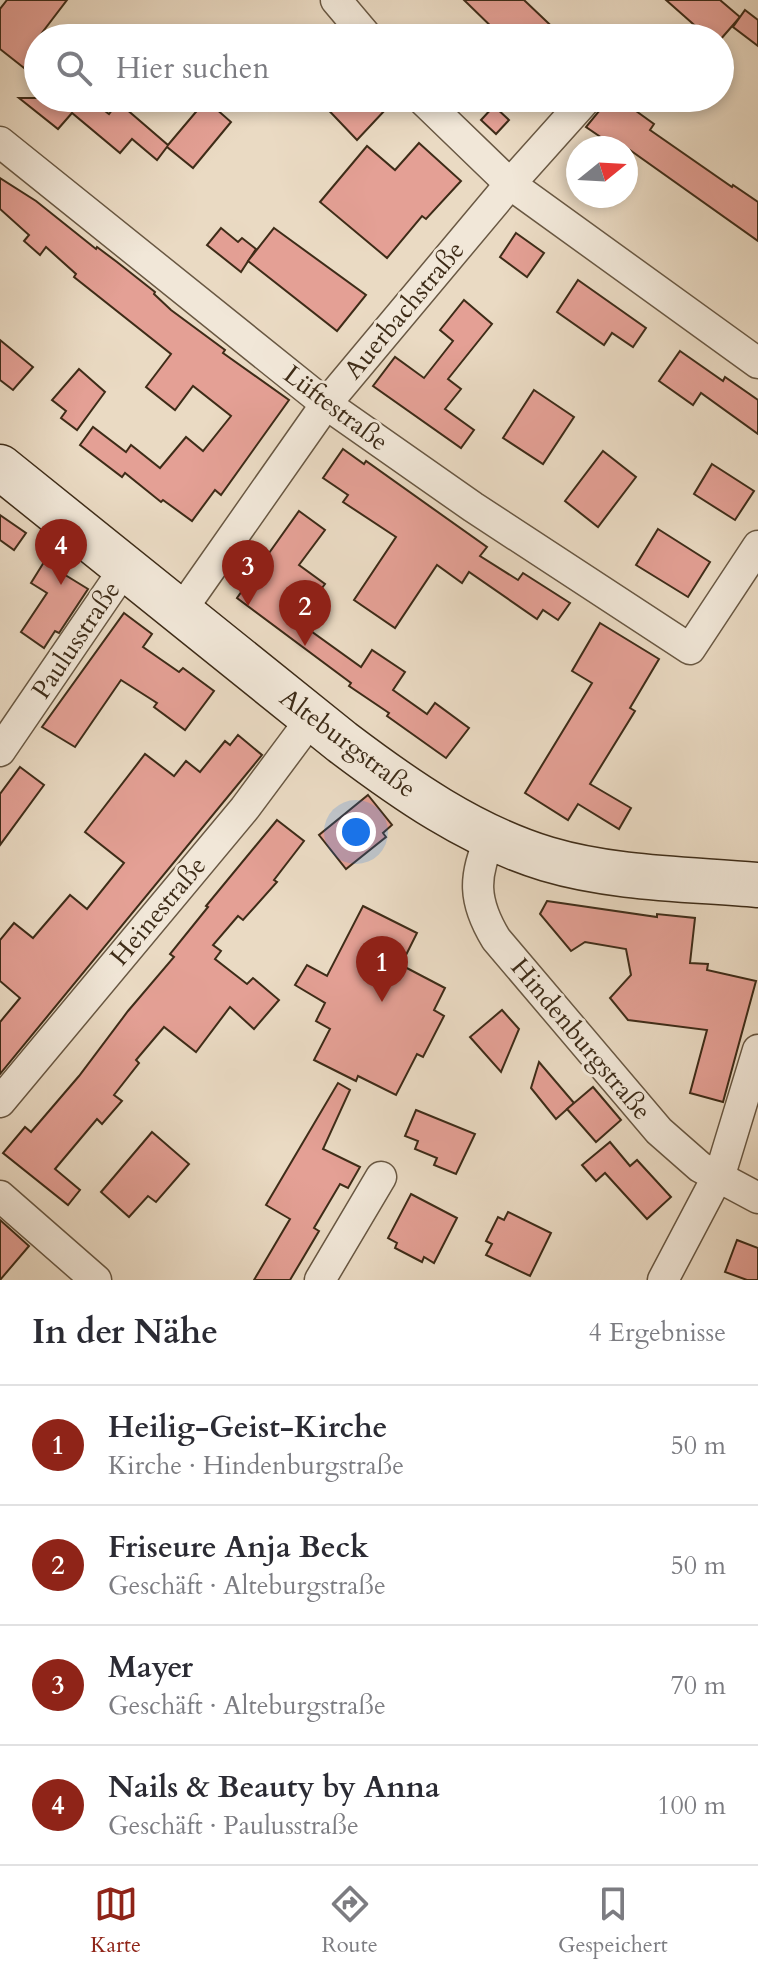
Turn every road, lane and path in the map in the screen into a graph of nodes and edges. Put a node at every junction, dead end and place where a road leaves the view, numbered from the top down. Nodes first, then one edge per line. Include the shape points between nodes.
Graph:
1 (336, 0) edge
2 (356, 24) edge
3 (435, 112) edge
4 (574, 112) edge
5 (0, 142) edge
6 (510, 184) junction
7 (758, 363) edge
8 (326, 404) junction
9 (0, 467) edge
10 (758, 546) edge
11 (125, 568) junction
12 (180, 612) junction
13 (312, 718) junction
14 (0, 751) edge
15 (491, 837) junction
16 (758, 885) edge
17 (758, 1050) edge
18 (0, 1102) edge
19 (381, 1177) dead end
20 (717, 1178) junction
21 (0, 1196) edge
22 (758, 1198) edge
23 (96, 1280) edge
24 (320, 1280) edge
25 (663, 1280) edge

1 - 2 street
3 - 6 street
4 - 6 street, Auerbachstraße
5 - 8 street, Lüftestraße
6 - 7 street
6 - 8 street, Auerbachstraße
8 - 10 street, Lüftestraße via 690,649
8 - 12 street, Auerbachstraße
9 - 11 main road, Alteburgstraße
11 - 12 main road, Alteburgstraße
11 - 14 street, Paulusstraße
12 - 13 main road, Alteburgstraße
13 - 15 main road, Alteburgstraße via 400,785
13 - 18 street, Heinestraße via 245,808
15 - 16 main road, Alteburgstraße via 588,869
15 - 20 street, Hindenburgstraße via 479,862 477,884 496,939 659,1131
17 - 20 street
19 - 24 street
20 - 22 street, Hindenburgstraße
20 - 25 street
21 - 23 street

